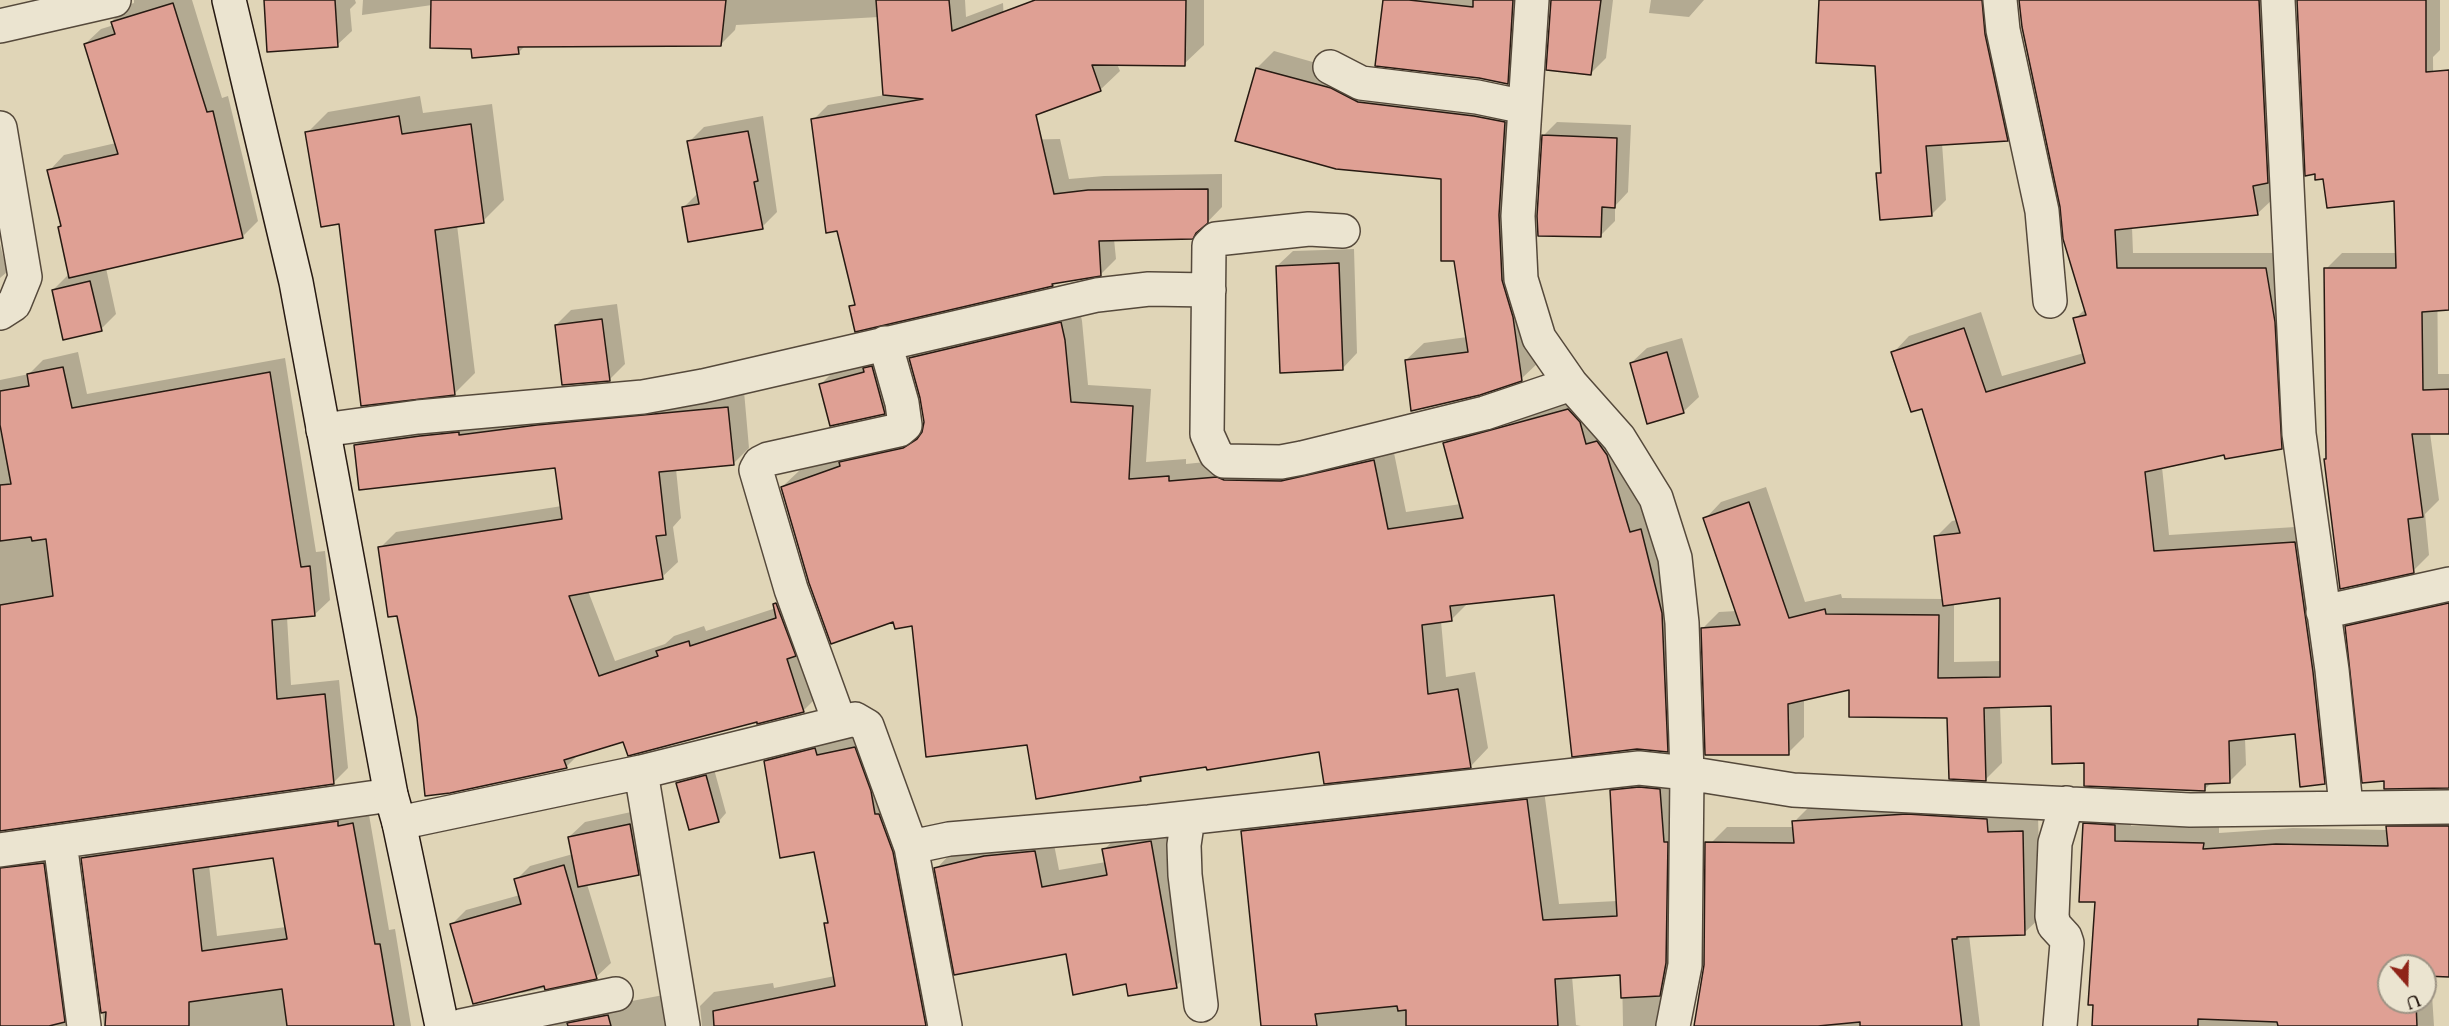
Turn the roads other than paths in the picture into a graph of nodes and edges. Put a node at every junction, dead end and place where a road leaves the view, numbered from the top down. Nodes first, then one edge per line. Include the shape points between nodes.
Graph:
1 (114, 0) edge
2 (229, 0) edge
3 (1532, 0) edge
4 (2000, 0) edge
5 (2278, 0) edge
6 (0, 26) edge
7 (1330, 67) dead end
8 (1525, 107) junction
9 (0, 128) edge
10 (1342, 231) dead end
11 (1209, 290) junction
12 (2050, 301) dead end
13 (0, 313) edge
14 (885, 343) junction
15 (1571, 384) junction
16 (323, 429) junction
17 (2449, 584) edge
18 (2323, 612) junction
19 (839, 721) junction
20 (641, 772) junction
21 (1687, 773) junction
22 (2067, 803) junction
23 (2346, 806) junction
24 (2449, 807) edge
25 (395, 809) junction
26 (1188, 818) junction
27 (60, 842) junction
28 (910, 847) junction
29 (0, 850) edge
30 (616, 994) dead end
31 (1201, 1005) dead end
32 (84, 1026) edge
33 (442, 1026) edge
34 (461, 1026) edge
35 (682, 1026) edge
36 (945, 1026) edge
37 (1673, 1026) edge
38 (2060, 1026) edge

1 - 6 street
2 - 16 street via 296,282
3 - 8 street
4 - 12 street via 2042,211
5 - 18 street via 2299,434
7 - 8 street via 1361,83
8 - 15 street via 1518,216 1521,279 1539,338
9 - 13 street via 25,277 14,304
10 - 11 street via 1309,229 1216,239 1209,246
11 - 14 street via 1149,289 1097,295
11 - 15 street via 1207,434 1216,454 1224,461 1281,462 1302,458 1485,413
14 - 16 street via 643,397
14 - 19 street via 905,425 899,430 768,459 756,470 791,589
15 - 21 street via 1619,438 1640,469 1656,498 1675,558 1682,623
16 - 25 street
17 - 18 street
18 - 23 street
19 - 20 street
19 - 28 street via 855,719 867,726
20 - 25 street
20 - 35 street
21 - 22 street via 1793,790
21 - 26 street via 1639,768
21 - 37 street via 1685,965
22 - 23 street via 2190,810
22 - 38 street via 2055,843 2052,919 2067,943
23 - 24 street
25 - 27 street
25 - 33 street
26 - 28 street via 949,839
26 - 31 street via 1185,875
27 - 29 street
27 - 32 street
28 - 36 street
30 - 34 street

